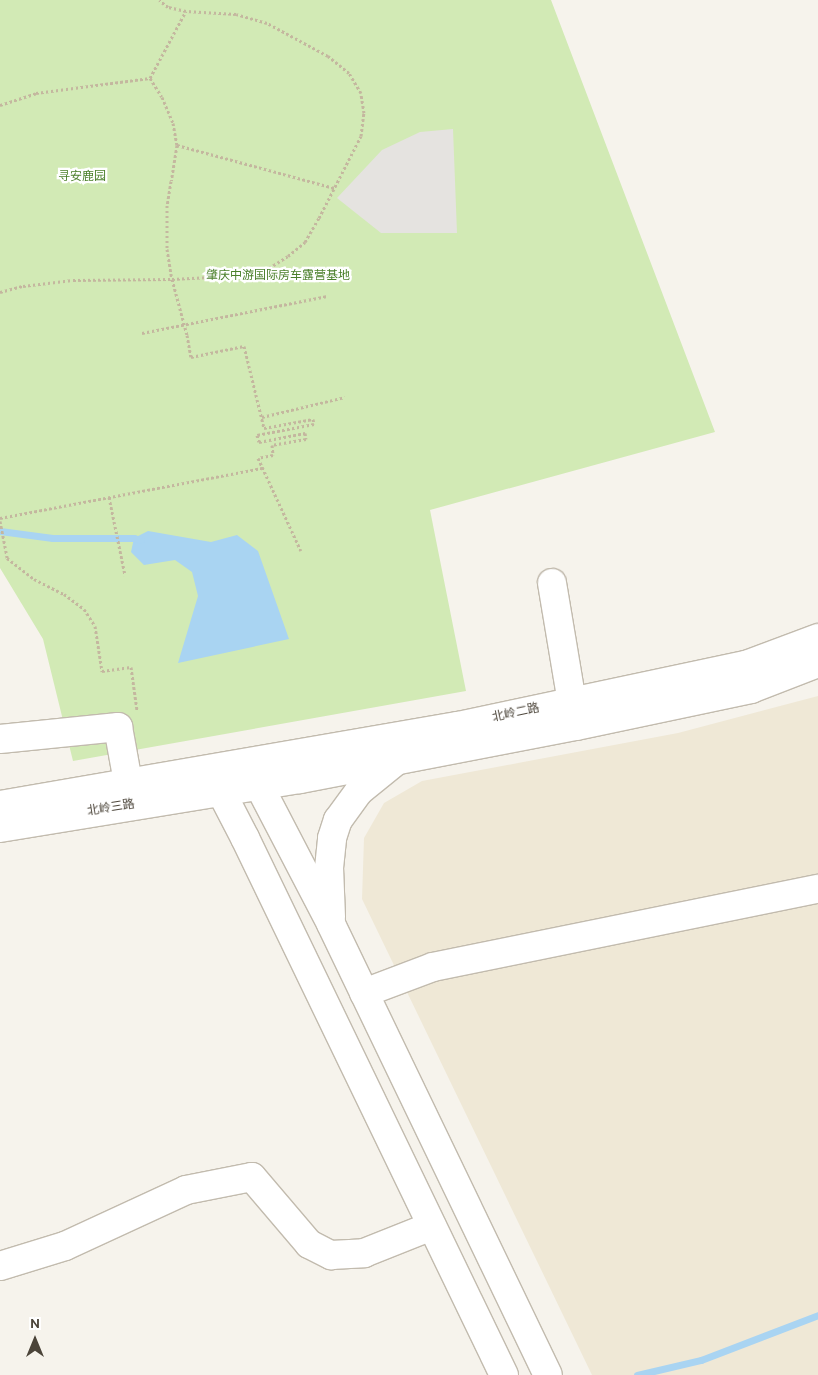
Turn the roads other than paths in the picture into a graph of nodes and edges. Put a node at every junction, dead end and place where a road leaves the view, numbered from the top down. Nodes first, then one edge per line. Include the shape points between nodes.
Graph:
1 (552, 583) dead end
2 (818, 638) edge
3 (818, 663) edge
4 (572, 702) junction
5 (0, 739) edge
6 (398, 759) junction
7 (209, 768) junction
8 (253, 774) junction
9 (128, 782) junction
10 (222, 792) junction
11 (0, 805) edge
12 (0, 828) edge
13 (818, 889) edge
14 (331, 924) junction
15 (364, 993) junction
16 (432, 1226) junction
17 (0, 1266) edge
18 (504, 1375) edge
19 (548, 1375) edge

1 - 4 street
2 - 4 street, 北岭二路 via 746,665
3 - 6 street, 北岭二路 via 751,689
4 - 8 street, 北岭二路
5 - 9 street via 118,728
6 - 8 street, 北岭二路
6 - 14 street via 359,791 338,820 332,838 329,868
7 - 8 street, 北岭二路
7 - 9 street, 北岭三路
7 - 10 street
8 - 10 street, 北岭二路
8 - 14 street
9 - 11 street, 北岭三路
10 - 12 street, 北岭三路
10 - 16 street
13 - 15 street via 433,968
14 - 15 street
15 - 19 street
16 - 17 street via 364,1253 331,1256 310,1244 252,1177 186,1190 65,1246
16 - 18 street

